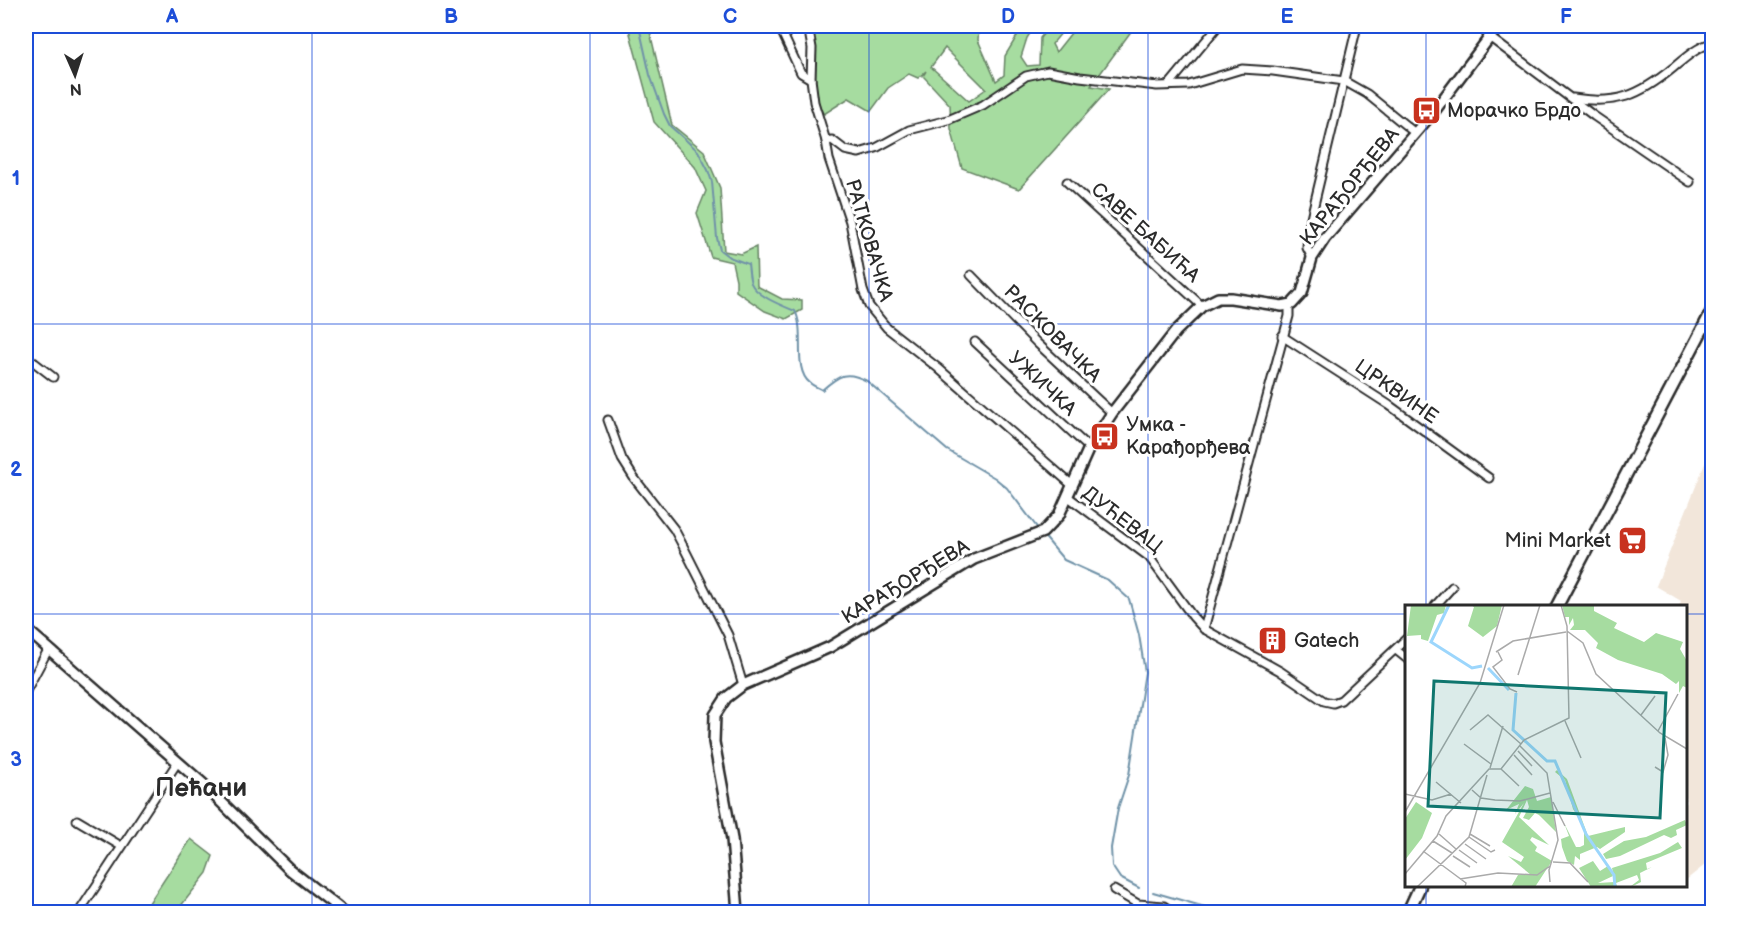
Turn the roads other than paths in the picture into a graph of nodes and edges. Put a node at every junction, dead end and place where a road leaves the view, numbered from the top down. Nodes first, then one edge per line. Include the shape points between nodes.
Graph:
1 (779, 26) edge
2 (808, 26) edge
3 (1218, 26) edge
4 (1357, 26) edge
5 (1498, 26) edge
6 (1488, 36) junction
7 (1713, 43) edge
8 (811, 79) junction
9 (1344, 81) junction
10 (1169, 85) junction
11 (1571, 97) junction
12 (1415, 133) junction
13 (826, 141) junction
14 (1067, 182) dead end
15 (1690, 182) dead end
16 (1312, 258) junction
17 (971, 275) dead end
18 (1202, 306) junction
19 (1288, 306) junction
20 (1713, 311) edge
21 (1282, 336) junction
22 (975, 342) dead end
23 (26, 356) edge
24 (52, 377) dead end
25 (1112, 412) junction
26 (608, 420) dead end
27 (1089, 448) junction
28 (1489, 478) dead end
29 (1072, 485) junction
30 (1067, 495) junction
31 (1452, 586) dead end
32 (1436, 605) edge
33 (1558, 605) edge
34 (1204, 628) junction
35 (26, 629) edge
36 (1405, 641) edge
37 (49, 648) junction
38 (1396, 650) junction
39 (1405, 657) edge
40 (743, 685) junction
41 (26, 691) edge
42 (177, 763) junction
43 (77, 820) dead end
44 (121, 846) junction
45 (1419, 887) edge
46 (1114, 890) dead end
47 (81, 909) dead end
48 (1154, 910) edge
49 (344, 912) edge
50 (738, 912) edge
51 (1173, 912) edge
52 (1408, 912) edge

1 - 8 street via 801,73
2 - 8 street, РАТКОВАЧКА
3 - 10 street
4 - 9 street
5 - 6 street, КАРАЂОРЂЕВА
6 - 11 street
6 - 12 street, КАРАЂОРЂЕВА
7 - 11 street via 1691,53 1635,93 1607,101
8 - 13 street, РАТКОВАЧКА
9 - 10 street via 1242,69 1189,85
9 - 12 street via 1367,94
9 - 16 street via 1308,230 1307,248
10 - 13 street via 1048,71 1026,76 983,105 948,120 909,130 876,148 859,153
11 - 15 street
12 - 16 street, КАРАЂОРЂЕВА via 1341,218
13 - 29 street, РАТКОВАЧКА via 850,222 863,290 876,317
14 - 18 street, САВЕ БАБИЋА
16 - 19 street, КАРАЂОРЂЕВА via 1302,293
17 - 25 street, РАСКОВАЧКА
18 - 19 street, КАРАЂОРЂЕВА via 1224,298
18 - 25 street, КАРАЂОРЂЕВА via 1176,331
19 - 21 street
20 - 33 main road
21 - 28 street, ЦРКВИНЕ via 1380,399
21 - 34 street
22 - 27 street, УЖИЧКА
23 - 24 street
25 - 27 street, КАРАЂОРЂЕВА
26 - 40 street via 622,459 683,546 728,635
27 - 29 street, КАРАЂОРЂЕВА
29 - 30 street, КАРАЂОРЂЕВА
30 - 34 street, ДУЋЕВАЦ via 1149,557
30 - 40 street, КАРАЂОРЂЕВА via 1059,516 1039,534 974,559 830,647
31 - 32 street
34 - 38 street, ДУЋЕВАЦ via 1333,703
35 - 37 street
36 - 38 street, ДУЋЕВАЦ
37 - 41 street
37 - 42 street
38 - 39 street
40 - 50 street, КАРАЂОРЂЕВА via 721,704 713,723 732,839
42 - 44 street
42 - 49 street via 289,869
43 - 44 street
44 - 47 street
45 - 52 main road
46 - 48 street
48 - 51 street via 1164,906

